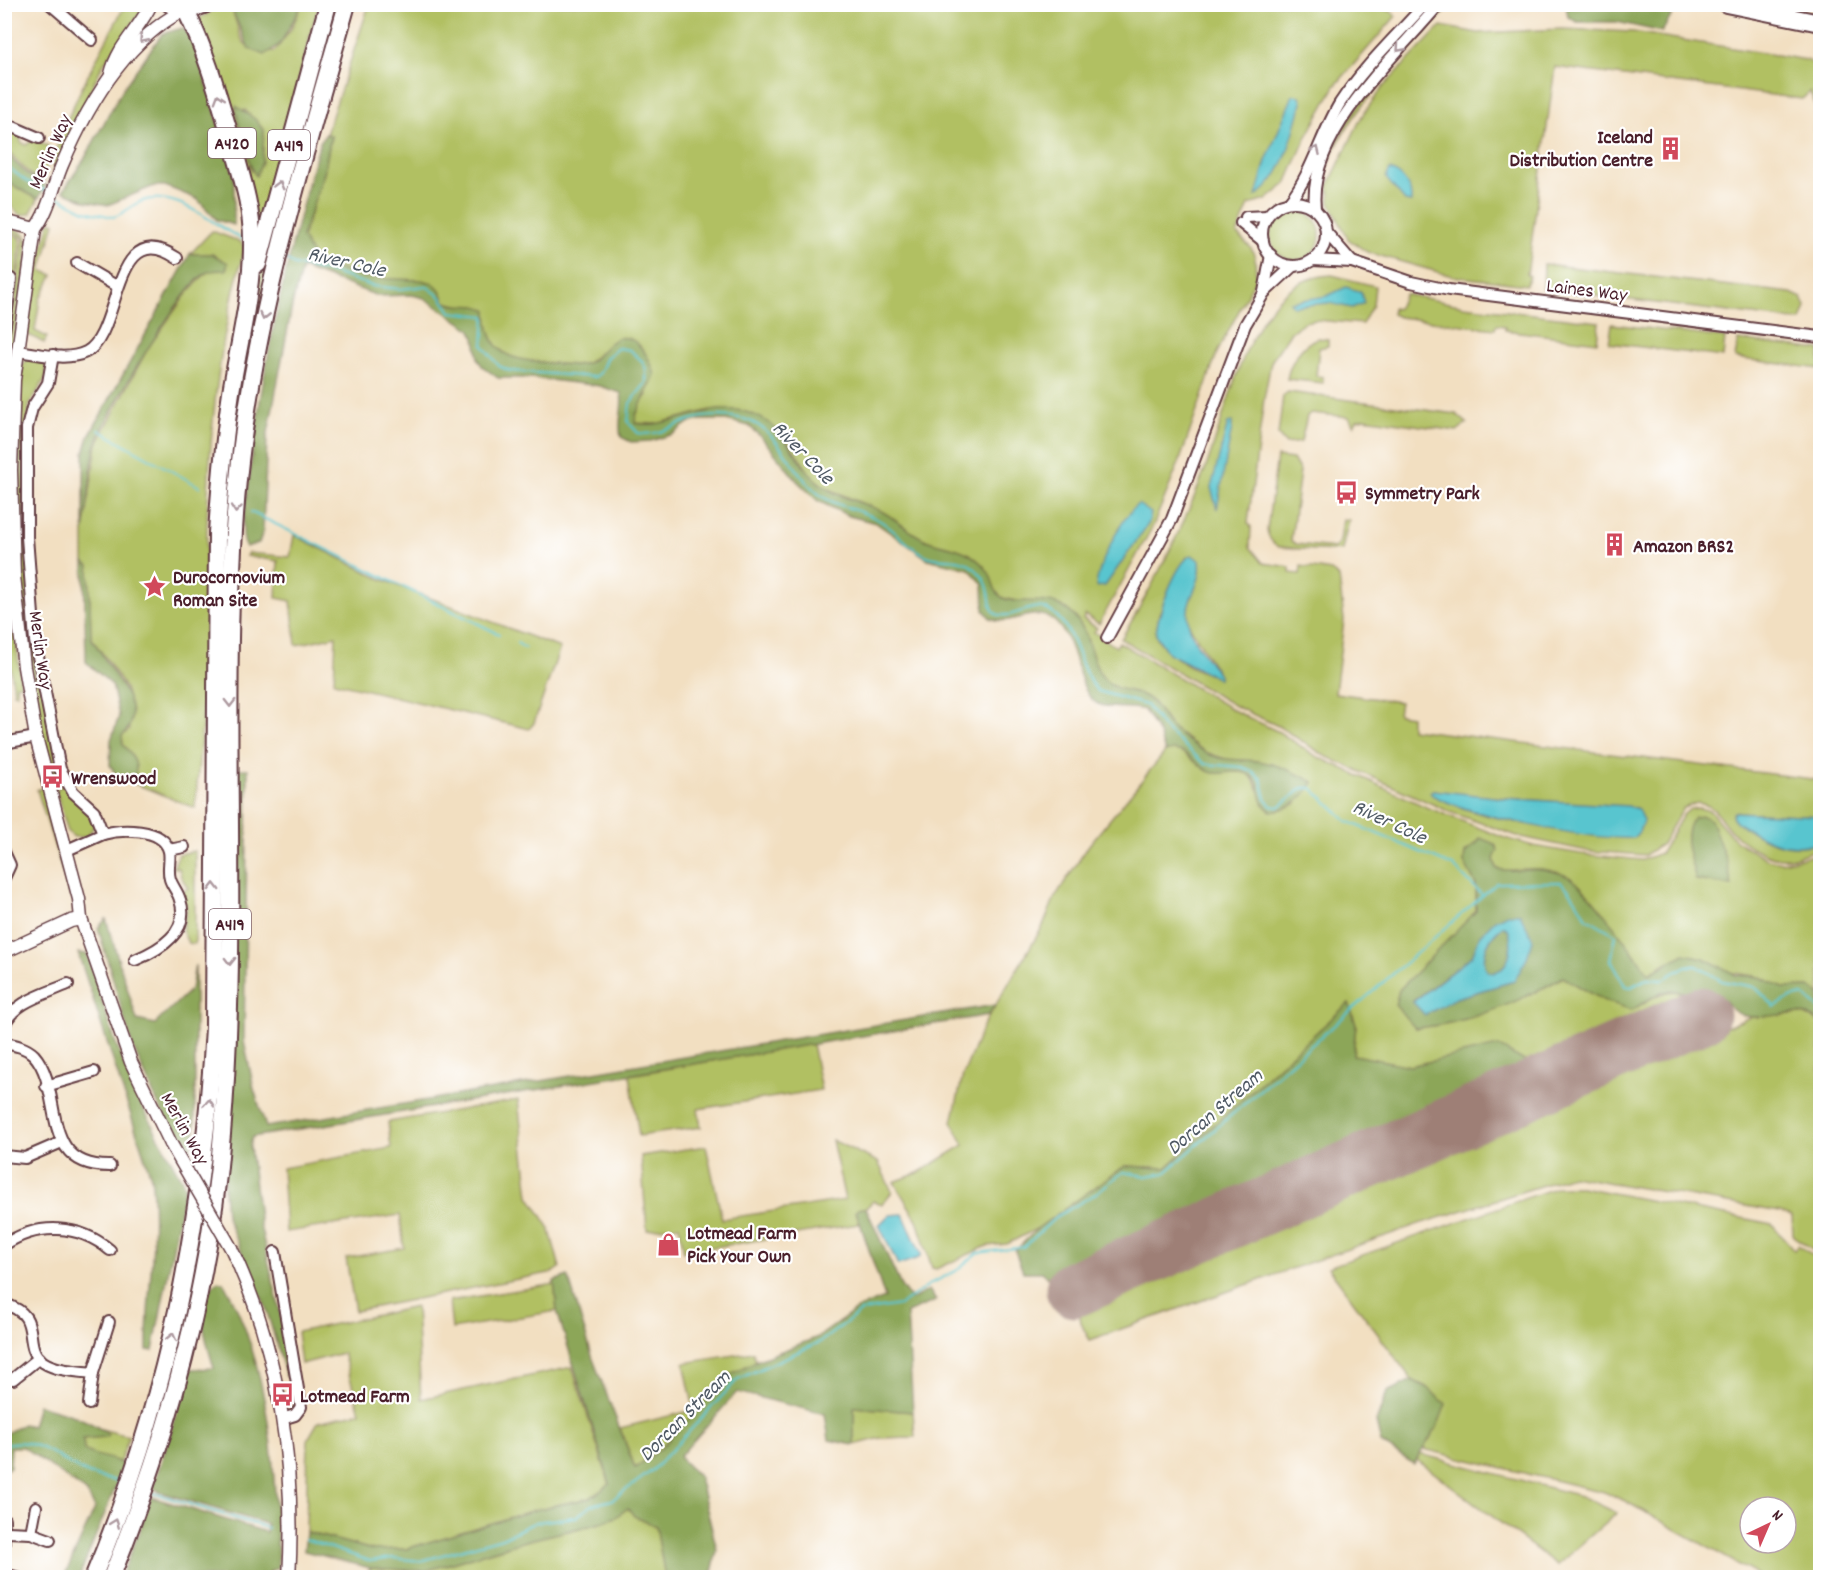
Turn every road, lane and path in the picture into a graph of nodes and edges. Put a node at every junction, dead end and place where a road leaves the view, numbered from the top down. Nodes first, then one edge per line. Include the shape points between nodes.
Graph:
1 (50, 4) edge
2 (151, 4) edge
3 (206, 4) edge
4 (328, 4) edge
5 (347, 4) edge
6 (355, 4) edge
7 (1425, 4) edge
8 (1439, 4) edge
9 (1726, 4) edge
10 (179, 9) edge
11 (1821, 24) edge
12 (86, 40) dead end
13 (111, 75) junction
14 (323, 89) junction
15 (4, 123) edge
16 (30, 138) dead end
17 (1289, 202) junction
18 (1316, 210) junction
19 (1267, 216) junction
20 (4, 220) edge
21 (35, 229) junction
22 (1326, 232) junction
23 (1263, 241) junction
24 (264, 247) junction
25 (1270, 255) junction
26 (177, 258) dead end
27 (1312, 260) junction
28 (1352, 262) junction
29 (77, 263) dead end
30 (1293, 266) junction
31 (11, 279) dead end
32 (118, 287) junction
33 (1264, 292) junction
34 (7, 294) edge
35 (243, 323) joint
36 (4, 332) edge
37 (1821, 336) edge
38 (17, 351) junction
39 (53, 355) junction
40 (8, 420) edge
41 (8, 516) edge
42 (1107, 638) dead end
43 (36, 737) junction
44 (4, 743) edge
45 (103, 834) junction
46 (184, 847) dead end
47 (67, 850) junction
48 (169, 850) junction
49 (4, 852) edge
50 (4, 878) edge
51 (81, 919) junction
52 (4, 952) edge
53 (135, 960) dead end
54 (68, 984) dead end
55 (4, 1026) edge
56 (4, 1043) edge
57 (94, 1072) dead end
58 (46, 1086) junction
59 (63, 1142) junction
60 (4, 1156) edge
61 (110, 1166) dead end
62 (4, 1245) edge
63 (110, 1250) dead end
64 (275, 1252) dead end
65 (4, 1304) edge
66 (109, 1322) dead end
67 (39, 1358) junction
68 (93, 1373) junction
69 (13, 1379) dead end
70 (89, 1404) dead end
71 (282, 1419) junction
72 (36, 1507) dead end
73 (4, 1519) edge
74 (7, 1532) junction
75 (31, 1533) junction
76 (50, 1539) dead end
77 (4, 1548) edge
78 (4, 1574) edge
79 (16, 1577) edge
80 (93, 1578) edge
81 (111, 1578) edge
82 (289, 1578) edge

1 - 12 street
2 - 13 street, Merlin Way via 119,51
3 - 10 highway via 195,10
24 -> 4 highway, A419
5 - 14 highway, A419
6 - 14 highway
17 -> 7 street via 1351,87
8 -> 18 street via 1373,79 1342,123 1317,176
9 - 11 highway
10 -> 13 street, Merlin Way via 152,30
24 -> 10 highway, A420 via 204,51
13 - 21 street, Merlin Way via 80,127
14 - 24 highway, A419
15 - 16 street
17 - 18 street via 1303,203
17 - 19 street
18 - 22 street
19 - 23 street
19 - 23 street via 1244,220
20 - 21 street
21 - 38 street, Merlin Way
22 - 27 street via 1323,248
22 - 28 street
23 - 25 street
24 - 35 highway, A420
24 -> 81 highway, A419 via 235,515 230,635 229,1023 220,1157 204,1262 179,1376
25 - 30 street
25 - 33 street
26 - 32 street via 162,249 146,249 132,259
27 - 28 street, Laines Way
27 - 30 street
28 - 37 street, Laines Way via 1449,290
29 - 32 street
30 - 33 street
31 - 34 street
32 - 39 street via 96,345 78,355
33 - 42 street via 1239,337 1172,519
34 - 36 street
80 -> 35 highway, A419 via 124,1500 159,1392 198,1204 214,1028 217,533 231,395
38 - 39 street
38 - 40 street, Merlin Way
39 - 45 street, Merlin Way via 48,382 32,408 27,428 27,537 35,641 60,769 73,792 94,811
40 - 41 street, Merlin Way
41 - 43 street, Merlin Way via 18,623
43 - 44 street
43 - 47 street, Merlin Way
45 - 47 street
45 - 48 street via 136,830 162,841
46 - 48 street
47 - 51 street, Merlin Way
48 - 53 street via 169,876 182,908 180,923 165,946
49 - 50 street via 10,865
51 - 52 street
51 - 71 street, Merlin Way, bridge via 131,1062 171,1144 231,1248 259,1316
54 - 55 street via 18,1008
56 - 58 street via 25,1048 34,1056
57 - 58 street
58 - 59 street
59 - 60 street via 25,1158
59 - 61 street via 86,1163
62 - 63 street via 30,1232 63,1229 88,1236
64 - 71 street via 301,1407 295,1415
65 - 67 street via 17,1309 28,1320
66 - 68 street
67 - 68 street via 52,1366
67 - 69 street
68 - 70 street
71 - 82 street, Merlin Way via 290,1520
72 - 75 street
73 - 74 street
74 - 75 street
74 - 77 street
75 - 76 street
78 - 79 street

